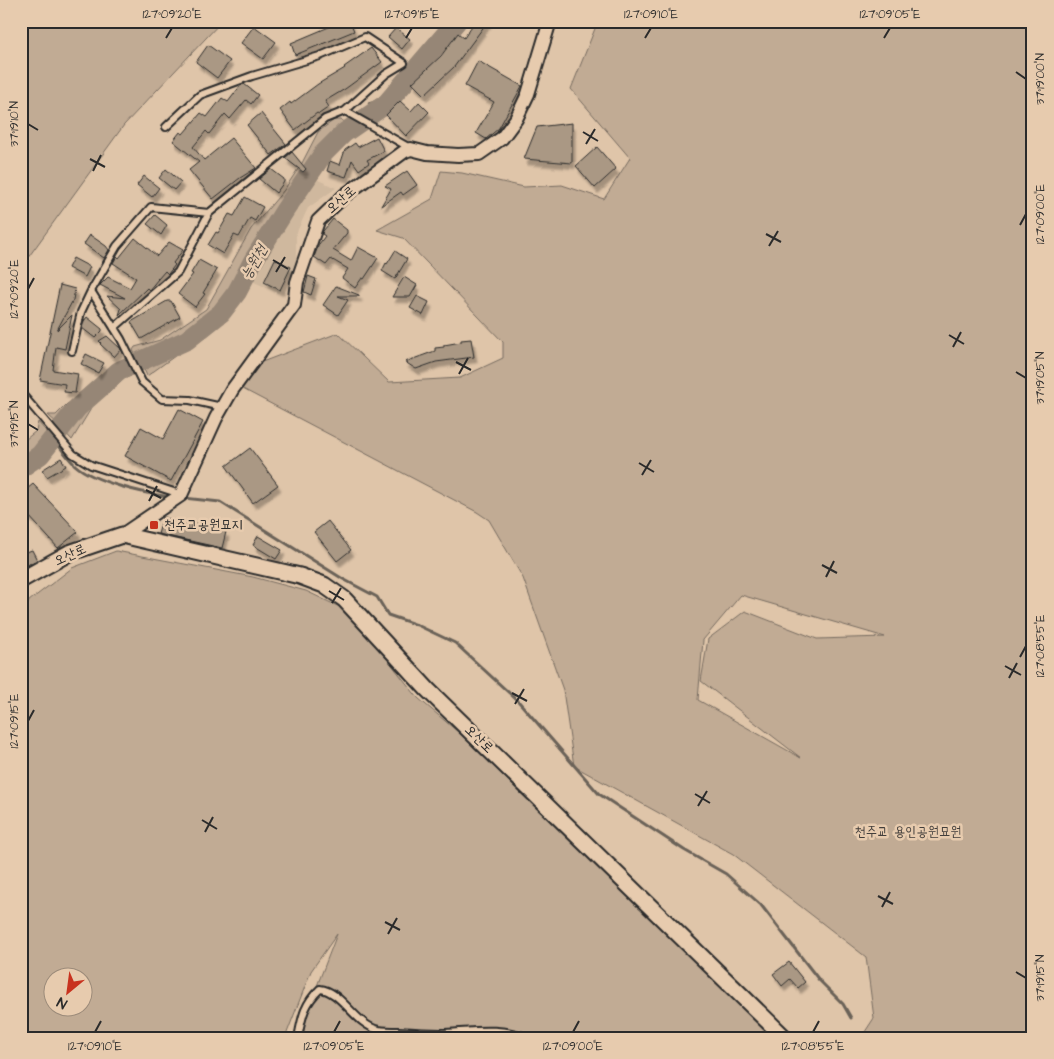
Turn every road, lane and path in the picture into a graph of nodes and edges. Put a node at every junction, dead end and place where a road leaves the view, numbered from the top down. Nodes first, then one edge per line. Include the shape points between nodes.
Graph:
1 (550, 21) edge
2 (345, 110) junction
3 (166, 127) dead end
4 (411, 149) junction
5 (209, 212) junction
6 (91, 291) junction
7 (114, 328) junction
8 (72, 350) dead end
9 (21, 393) edge
10 (222, 408) junction
11 (181, 495) junction
12 (122, 535) junction
13 (21, 580) edge
14 (298, 1038) edge
15 (528, 1038) edge
16 (785, 1038) edge

1 - 4 street via 528,94 502,138 479,154 458,156
2 - 3 lane via 386,74 404,63 365,37 320,56 200,95
2 - 4 lane
2 - 5 lane via 325,119
4 - 10 street, 오산로 via 378,169 318,221 297,282 294,305
5 - 6 lane via 151,207 117,246
5 - 7 lane via 178,272
6 - 7 lane
6 - 8 lane via 81,312
7 - 10 lane via 142,382 162,398 190,400
9 - 11 lane via 73,454 91,465
10 - 11 street, 오산로
11 - 12 street, 오산로
12 - 13 street, 오산로 via 69,554
12 - 16 street, 오산로 via 300,576 324,585 344,599 428,690
14 - 15 lane via 310,998 320,989 332,993 350,1012 378,1030 438,1033 494,1030

